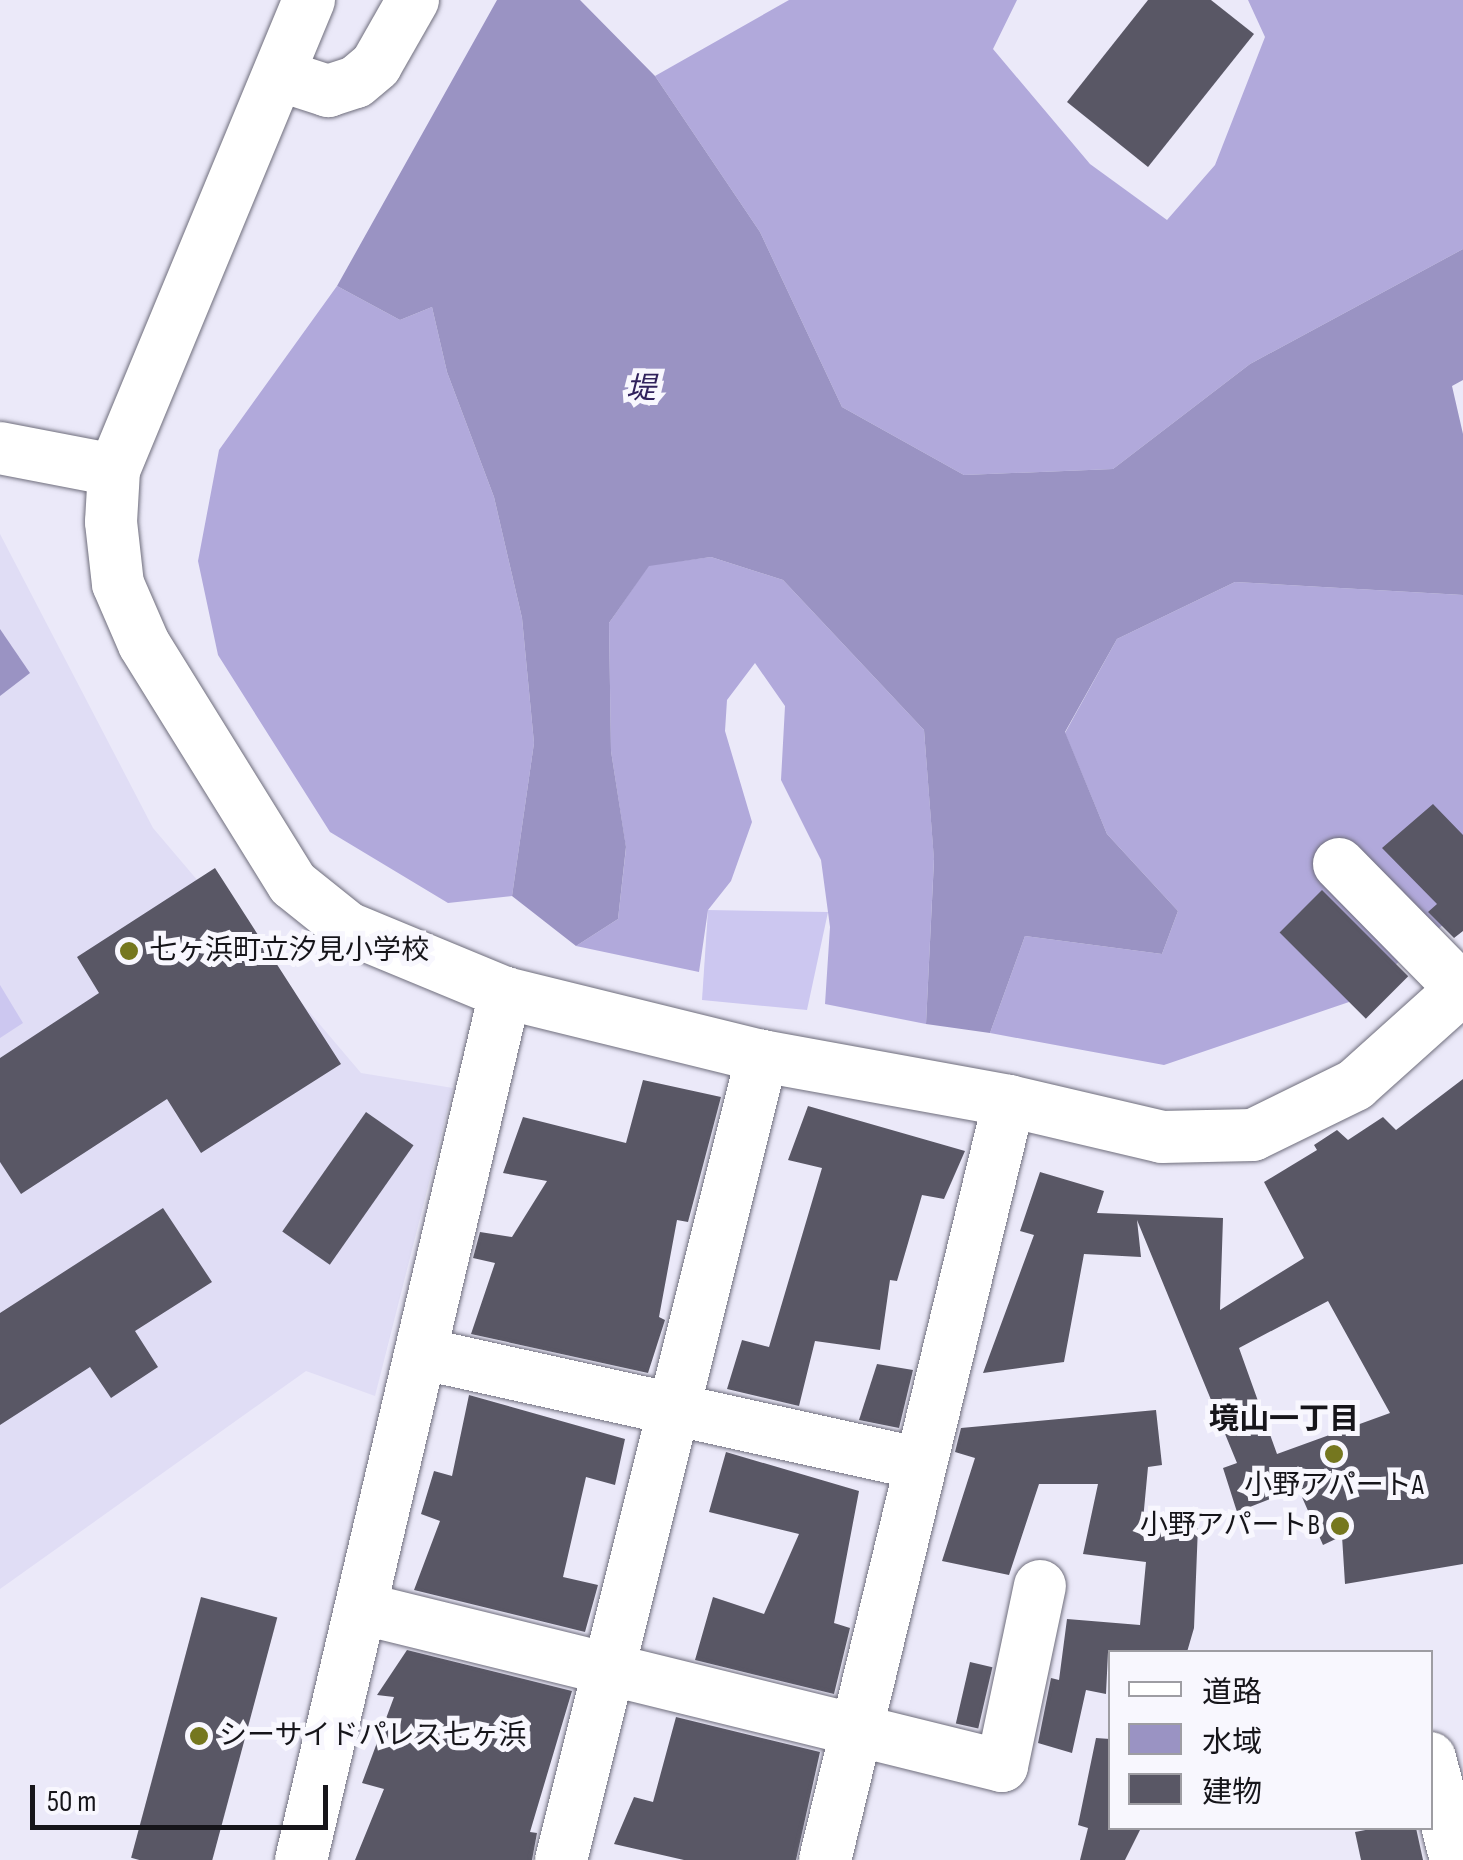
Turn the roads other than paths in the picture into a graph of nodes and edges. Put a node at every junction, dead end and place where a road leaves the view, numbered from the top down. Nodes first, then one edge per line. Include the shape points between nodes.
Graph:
1 (309, 0) edge
2 (413, 0) edge
3 (279, 75) junction
4 (0, 448) edge
5 (114, 470) junction
6 (1339, 864) dead end
7 (1462, 989) edge
8 (505, 994) junction
9 (762, 1056) junction
10 (1010, 1101) junction
11 (424, 1354) junction
12 (671, 1406) junction
13 (921, 1464) junction
14 (1040, 1586) dead end
15 (364, 1608) junction
16 (609, 1666) junction
17 (854, 1734) junction
18 (1433, 1770) edge
19 (301, 1860) edge
20 (561, 1860) edge
21 (825, 1860) edge
22 (1456, 1860) edge

1 - 3 street
2 - 3 street via 376,65 356,82 328,91
3 - 5 street
4 - 5 street
5 - 8 street via 118,584 138,629 293,884 348,928
6 - 7 street
7 - 10 street via 1355,1084 1253,1135 1162,1138
8 - 9 street
8 - 11 street
9 - 10 street
9 - 12 street
10 - 13 street
11 - 12 street
11 - 15 street
12 - 13 street
12 - 16 street
13 - 17 street
14 - 17 street via 1002,1766
15 - 16 street
15 - 19 street
16 - 17 street
16 - 20 street
17 - 21 street
18 - 22 street

